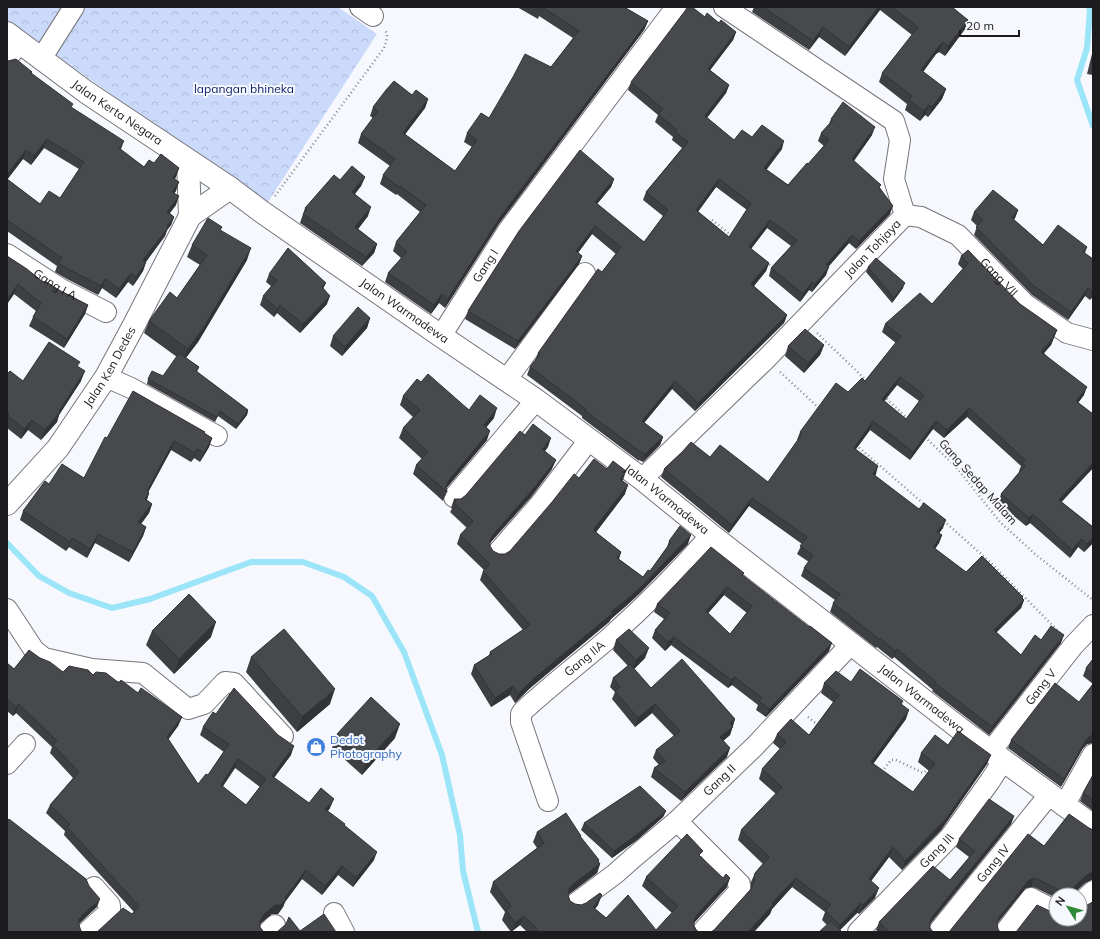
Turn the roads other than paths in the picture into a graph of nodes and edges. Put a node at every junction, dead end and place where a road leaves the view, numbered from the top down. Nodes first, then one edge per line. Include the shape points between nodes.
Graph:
1 (74, 7) edge
2 (676, 7) edge
3 (724, 7) edge
4 (11, 45) edge
5 (41, 59) junction
6 (188, 162) junction
7 (230, 188) junction
8 (905, 215) junction
9 (190, 216) junction
10 (7, 254) edge
11 (585, 273) dead end
12 (106, 312) dead end
13 (441, 336) junction
14 (1093, 340) edge
15 (106, 377) junction
16 (507, 379) junction
17 (536, 400) junction
18 (217, 436) dead end
19 (589, 440) junction
20 (642, 479) junction
21 (454, 497) edge
22 (7, 504) edge
23 (711, 535) junction
24 (498, 552) edge
25 (7, 609) edge
26 (1093, 624) edge
27 (851, 644) junction
28 (283, 736) dead end
29 (26, 744) dead end
30 (1093, 754) edge
31 (997, 756) junction
32 (7, 764) edge
33 (1057, 800) junction
34 (548, 802) dead end
35 (678, 821) junction
36 (1093, 826) edge
37 (94, 887) dead end
38 (576, 903) edge
39 (1048, 907) edge
40 (334, 913) dead end
41 (87, 932) edge
42 (344, 932) edge
43 (702, 932) edge
44 (858, 932) edge
45 (938, 932) edge
46 (1005, 932) edge

1 - 5 street
2 - 13 street, Gang I via 507,232
3 - 8 street, Jalan Tohjaya via 894,121 900,140 894,179
4 - 5 street, Jalan Kerta Negara
5 - 6 street, Jalan Kerta Negara
6 - 7 street, Jalan Kerta Negara
6 - 9 street, Jalan Ken Dedes
7 - 9 street, Jalan Ken Dedes
7 - 13 street, Jalan Warmadewa
8 - 14 street, Gang VII via 921,217 958,235 1024,304 1067,333
8 - 20 street, Jalan Tohjaya via 766,359
9 - 15 street, Jalan Ken Dedes
10 - 12 street, Gang I A via 61,289
11 - 16 street
13 - 16 street, Jalan Warmadewa
15 - 18 street via 131,388
15 - 22 street, Jalan Ken Dedes via 58,448
16 - 17 street, Jalan Warmadewa
17 - 19 street, Jalan Warmadewa
17 - 21 street
19 - 20 street, Jalan Warmadewa
19 - 24 street via 540,504
20 - 23 street, Jalan Warmadewa
23 - 27 street, Jalan Warmadewa
23 - 34 street, Gang IIA via 677,574 645,605 521,714 521,722
25 - 28 street via 34,650 44,658 92,669 143,674 188,710 204,704 225,682 234,683
26 - 31 street, Gang V via 1073,646
27 - 31 street, Jalan Warmadewa
27 - 35 street, Gang II via 755,746
29 - 32 street
30 - 33 street
31 - 33 street, Jalan Warmadewa
31 - 44 street, Gang III via 990,781 950,837
33 - 36 street, Jalan Warmadewa
33 - 45 street, Gang IV
35 - 38 street, Gang II
35 - 43 street via 740,884 739,892
37 - 41 street via 110,905 110,910
39 - 46 street via 1031,898
40 - 42 street

